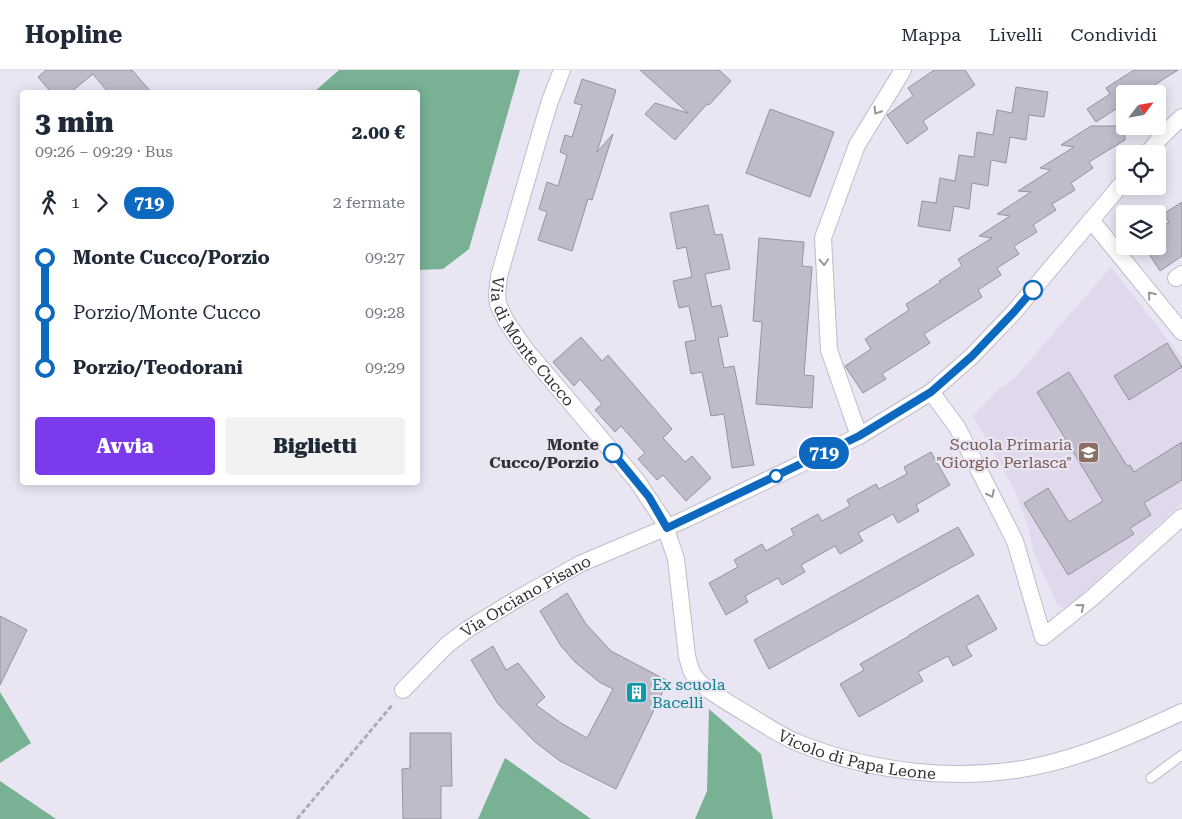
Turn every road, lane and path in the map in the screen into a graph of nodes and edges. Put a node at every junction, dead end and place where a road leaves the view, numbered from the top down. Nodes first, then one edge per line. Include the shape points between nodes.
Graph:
1 (562, 70) edge
2 (903, 70) edge
3 (1182, 117) edge
4 (1154, 145) edge
5 (1116, 191) edge
6 (1091, 220) junction
7 (1182, 332) edge
8 (931, 392) junction
9 (859, 436) junction
10 (1182, 518) edge
11 (667, 528) junction
12 (407, 686) joint
13 (1182, 712) edge
14 (1182, 755) edge
15 (1151, 778) dead end
16 (297, 819) edge

1 - 11 street, Via di Monte Cucco via 545,117 500,276 498,304 526,350 637,481
2 -> 9 street via 857,145 823,238 830,350
3 - 4 street
5 - 6 street, Via Orciano Pisano
7 -> 6 street
6 - 8 street, Via Orciano Pisano via 1014,312 972,356
8 - 9 street, Via Orciano Pisano
8 -> 10 street via 957,427 1015,541 1043,637
9 - 11 street, Via Orciano Pisano
11 - 12 street, Via Orciano Pisano via 582,563 484,619 448,644
11 - 13 street, Vicolo di Papa Leone via 676,559 687,656 695,677 733,706 790,739 817,750 866,763 932,773 1014,770 1074,756
12 - 16 path
14 - 15 lane

